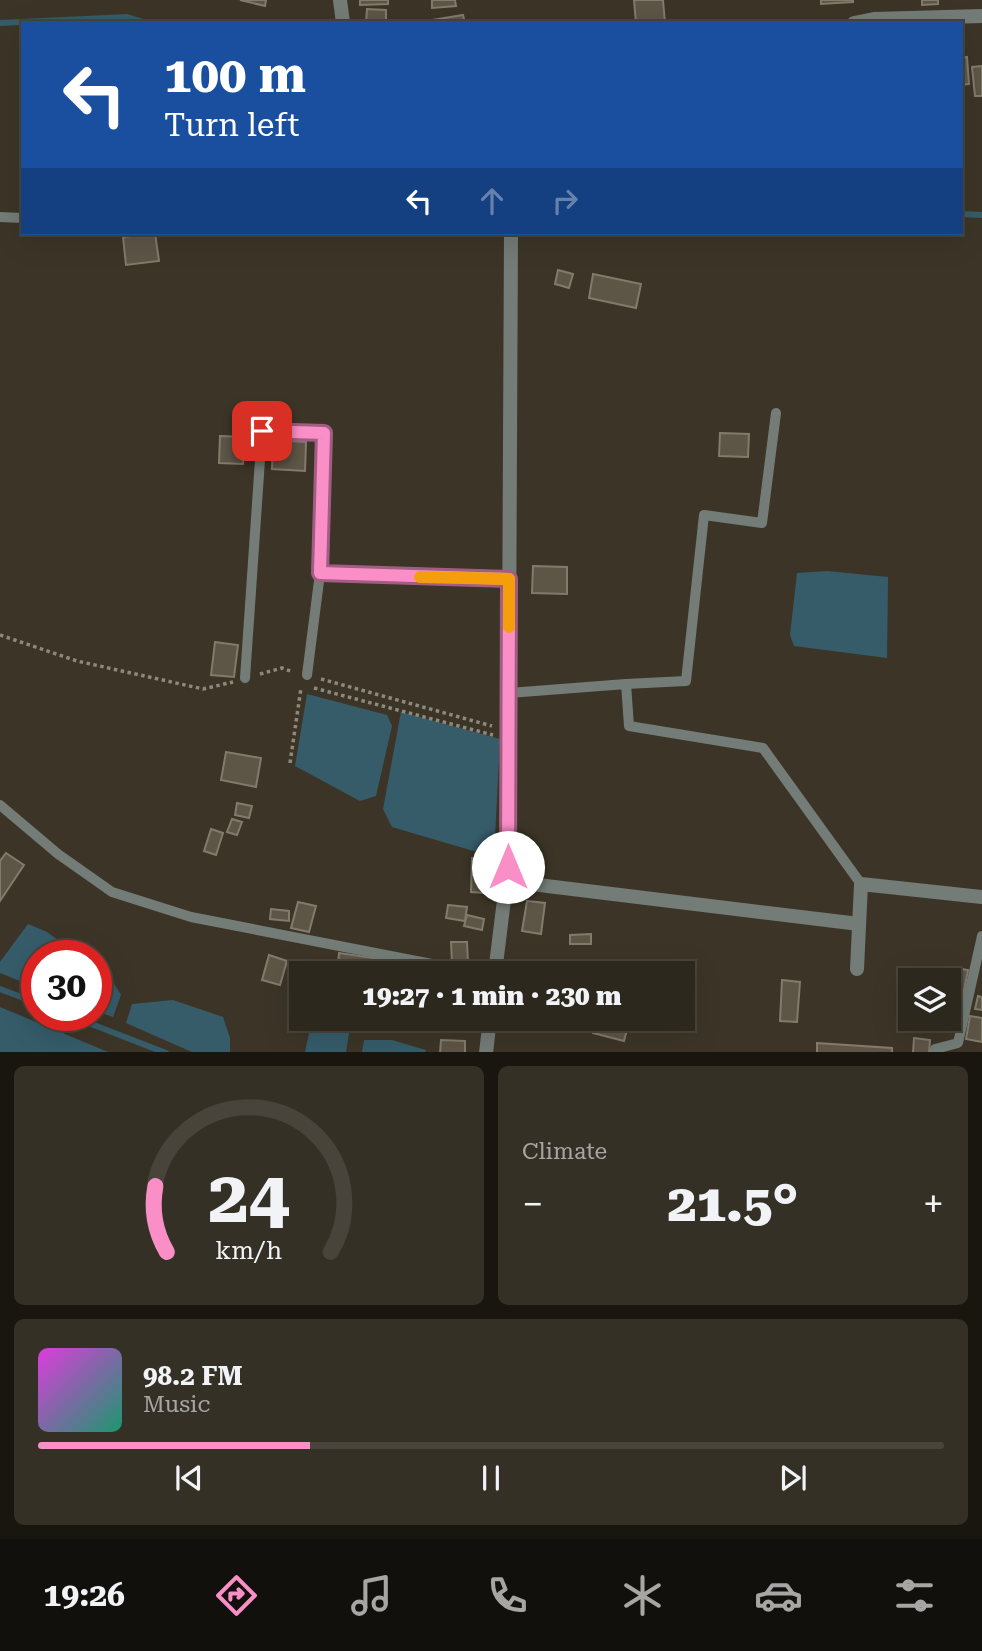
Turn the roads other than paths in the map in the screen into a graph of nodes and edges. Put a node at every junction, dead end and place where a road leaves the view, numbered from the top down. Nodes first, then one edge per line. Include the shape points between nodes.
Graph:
1 (340, 0) edge
2 (982, 16) edge
3 (343, 21) edge
4 (864, 21) edge
5 (0, 217) edge
6 (21, 218) edge
7 (511, 235) edge
8 (776, 413) dead end
9 (320, 573) junction
10 (509, 579) junction
11 (307, 676) dead end
12 (245, 678) dead end
13 (626, 684) junction
14 (509, 693) junction
15 (0, 805) edge
16 (506, 881) junction
17 (862, 884) junction
18 (982, 898) edge
19 (859, 924) junction
20 (982, 936) edge
21 (416, 961) edge
22 (496, 961) edge
23 (857, 969) dead end
24 (488, 1031) edge
25 (486, 1052) edge
26 (935, 1052) edge

1 - 3 street
2 - 4 street
5 - 6 lane
7 - 10 street
8 - 13 lane via 762,523 704,515 686,681
9 - 10 lane
9 - 11 lane
9 - 12 lane via 324,433 262,431
10 - 14 street
13 - 14 lane
13 - 17 lane via 629,726 763,748
14 - 16 street
15 - 21 lane via 113,892 191,917
16 - 19 street
16 - 22 street
17 - 18 street
17 - 19 street
19 - 23 street
20 - 26 lane via 958,1043
24 - 25 street

